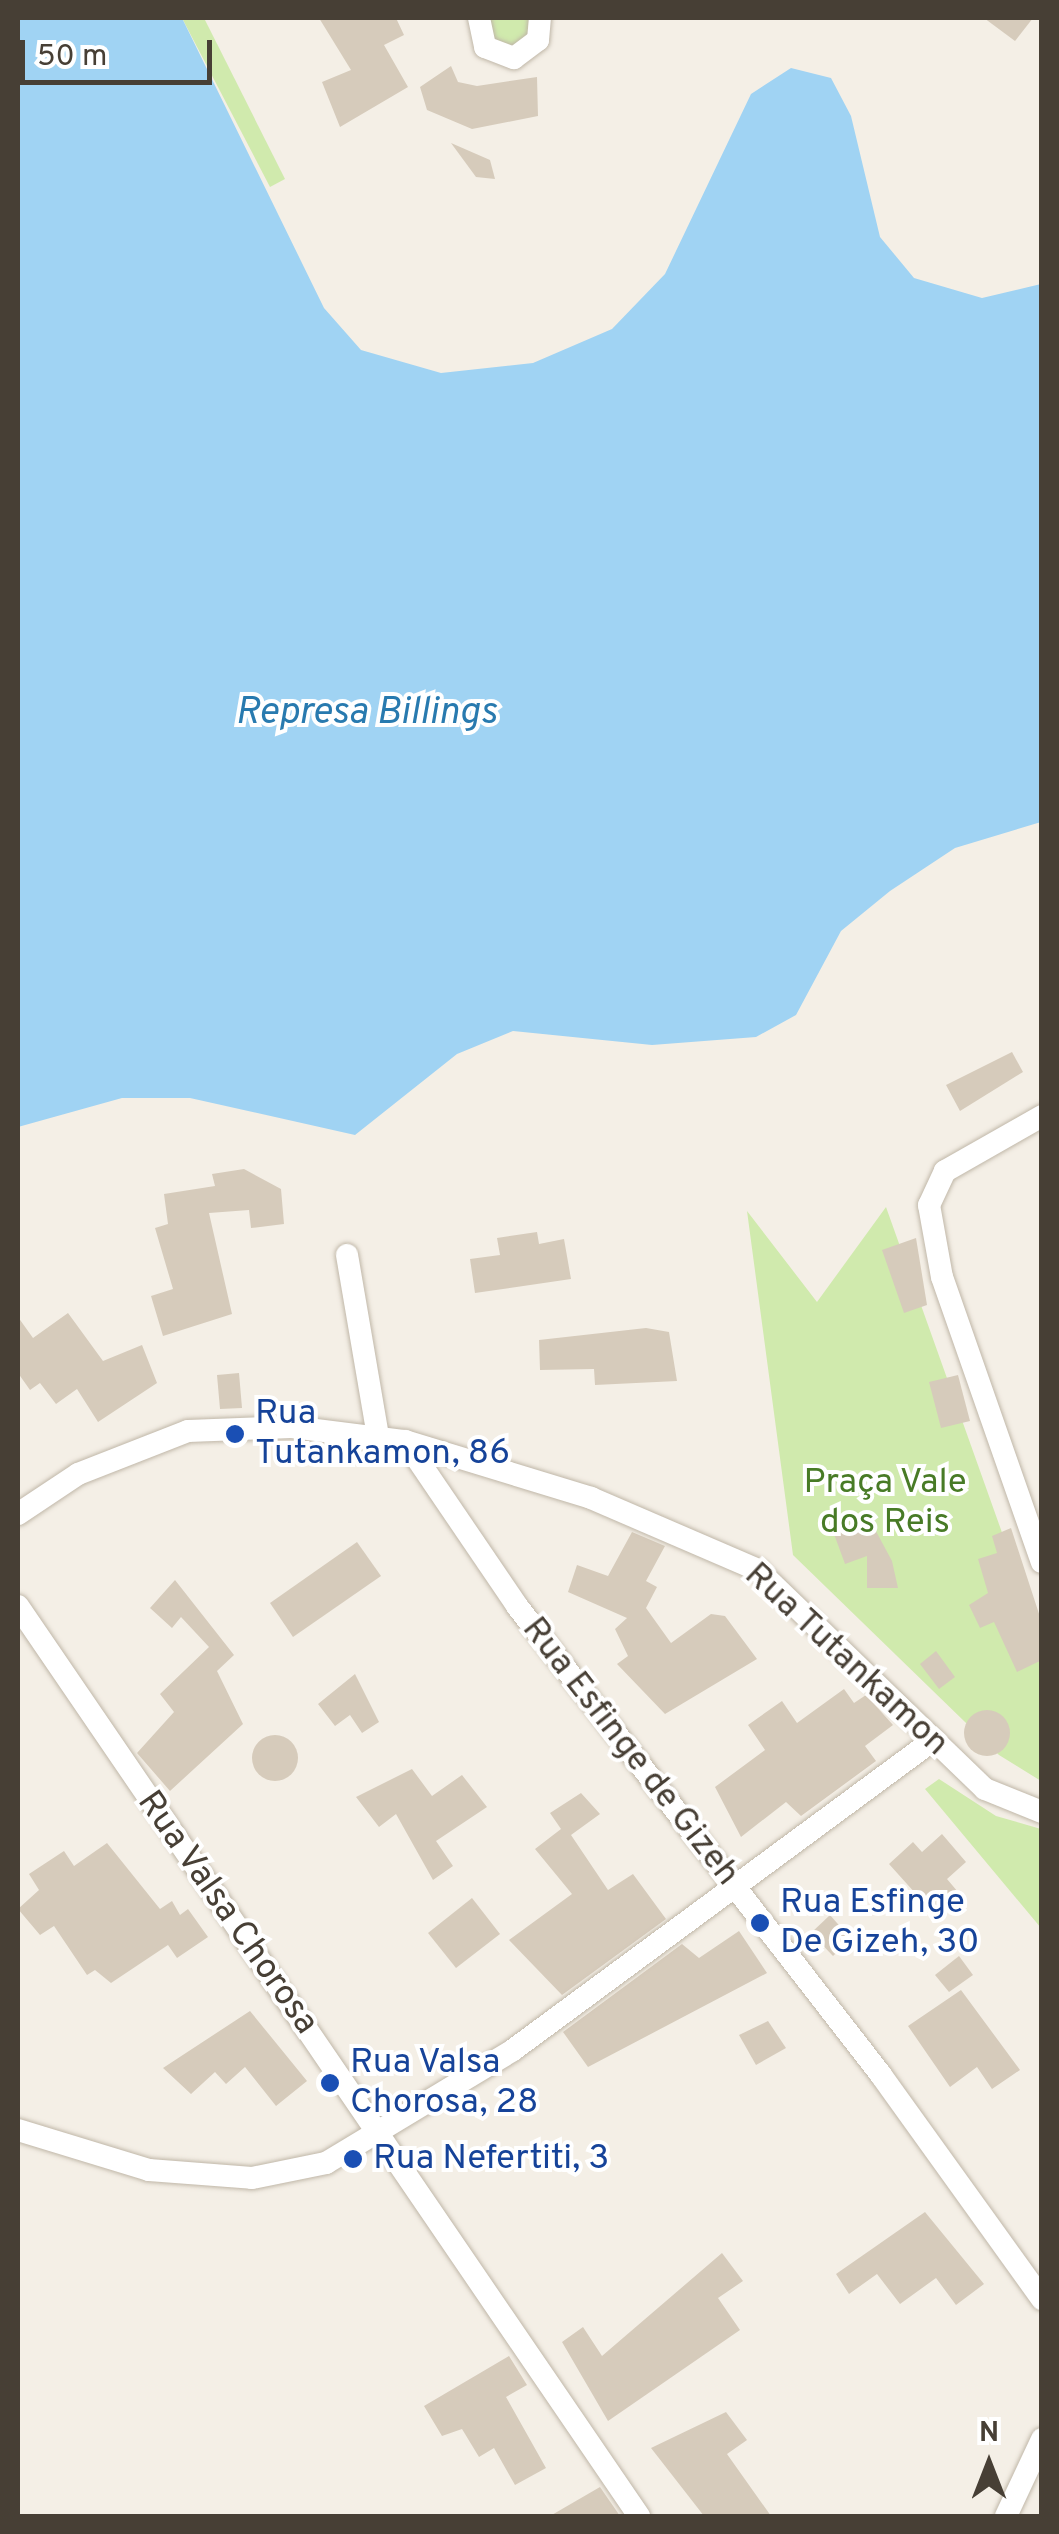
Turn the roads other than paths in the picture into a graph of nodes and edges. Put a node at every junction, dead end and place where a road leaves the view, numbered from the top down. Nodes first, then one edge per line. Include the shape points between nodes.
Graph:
1 (478, 18) edge
2 (540, 18) edge
3 (1042, 1116) edge
4 (347, 1256) dead end
5 (378, 1436) junction
6 (405, 1441) junction
7 (18, 1514) edge
8 (1042, 1562) edge
9 (18, 1606) edge
10 (932, 1741) junction
11 (1042, 1812) edge
12 (735, 1888) junction
13 (18, 2130) edge
14 (378, 2138) junction
15 (1042, 2299) edge
16 (1042, 2439) edge
17 (640, 2516) edge
18 (1006, 2516) edge

1 - 2 street via 486,48 514,58 538,40
3 - 8 street via 945,1171 929,1205 942,1277
4 - 5 street
5 - 6 street, Rua Tutankamon
5 - 7 street, Rua Tutankamon via 188,1431 78,1474
6 - 10 street, Rua Tutankamon via 591,1498 758,1570
6 - 12 street, Rua Esfinge de Gizeh via 517,1606
9 - 14 street, Rua Valsa Chorosa
10 - 11 street, Rua Tutankamon via 985,1789
10 - 12 street
12 - 14 street
12 - 15 street, Rua Esfinge de Gizeh
13 - 14 street via 149,2170 252,2178 326,2164
14 - 17 street, Rua Valsa Chorosa
16 - 18 street

